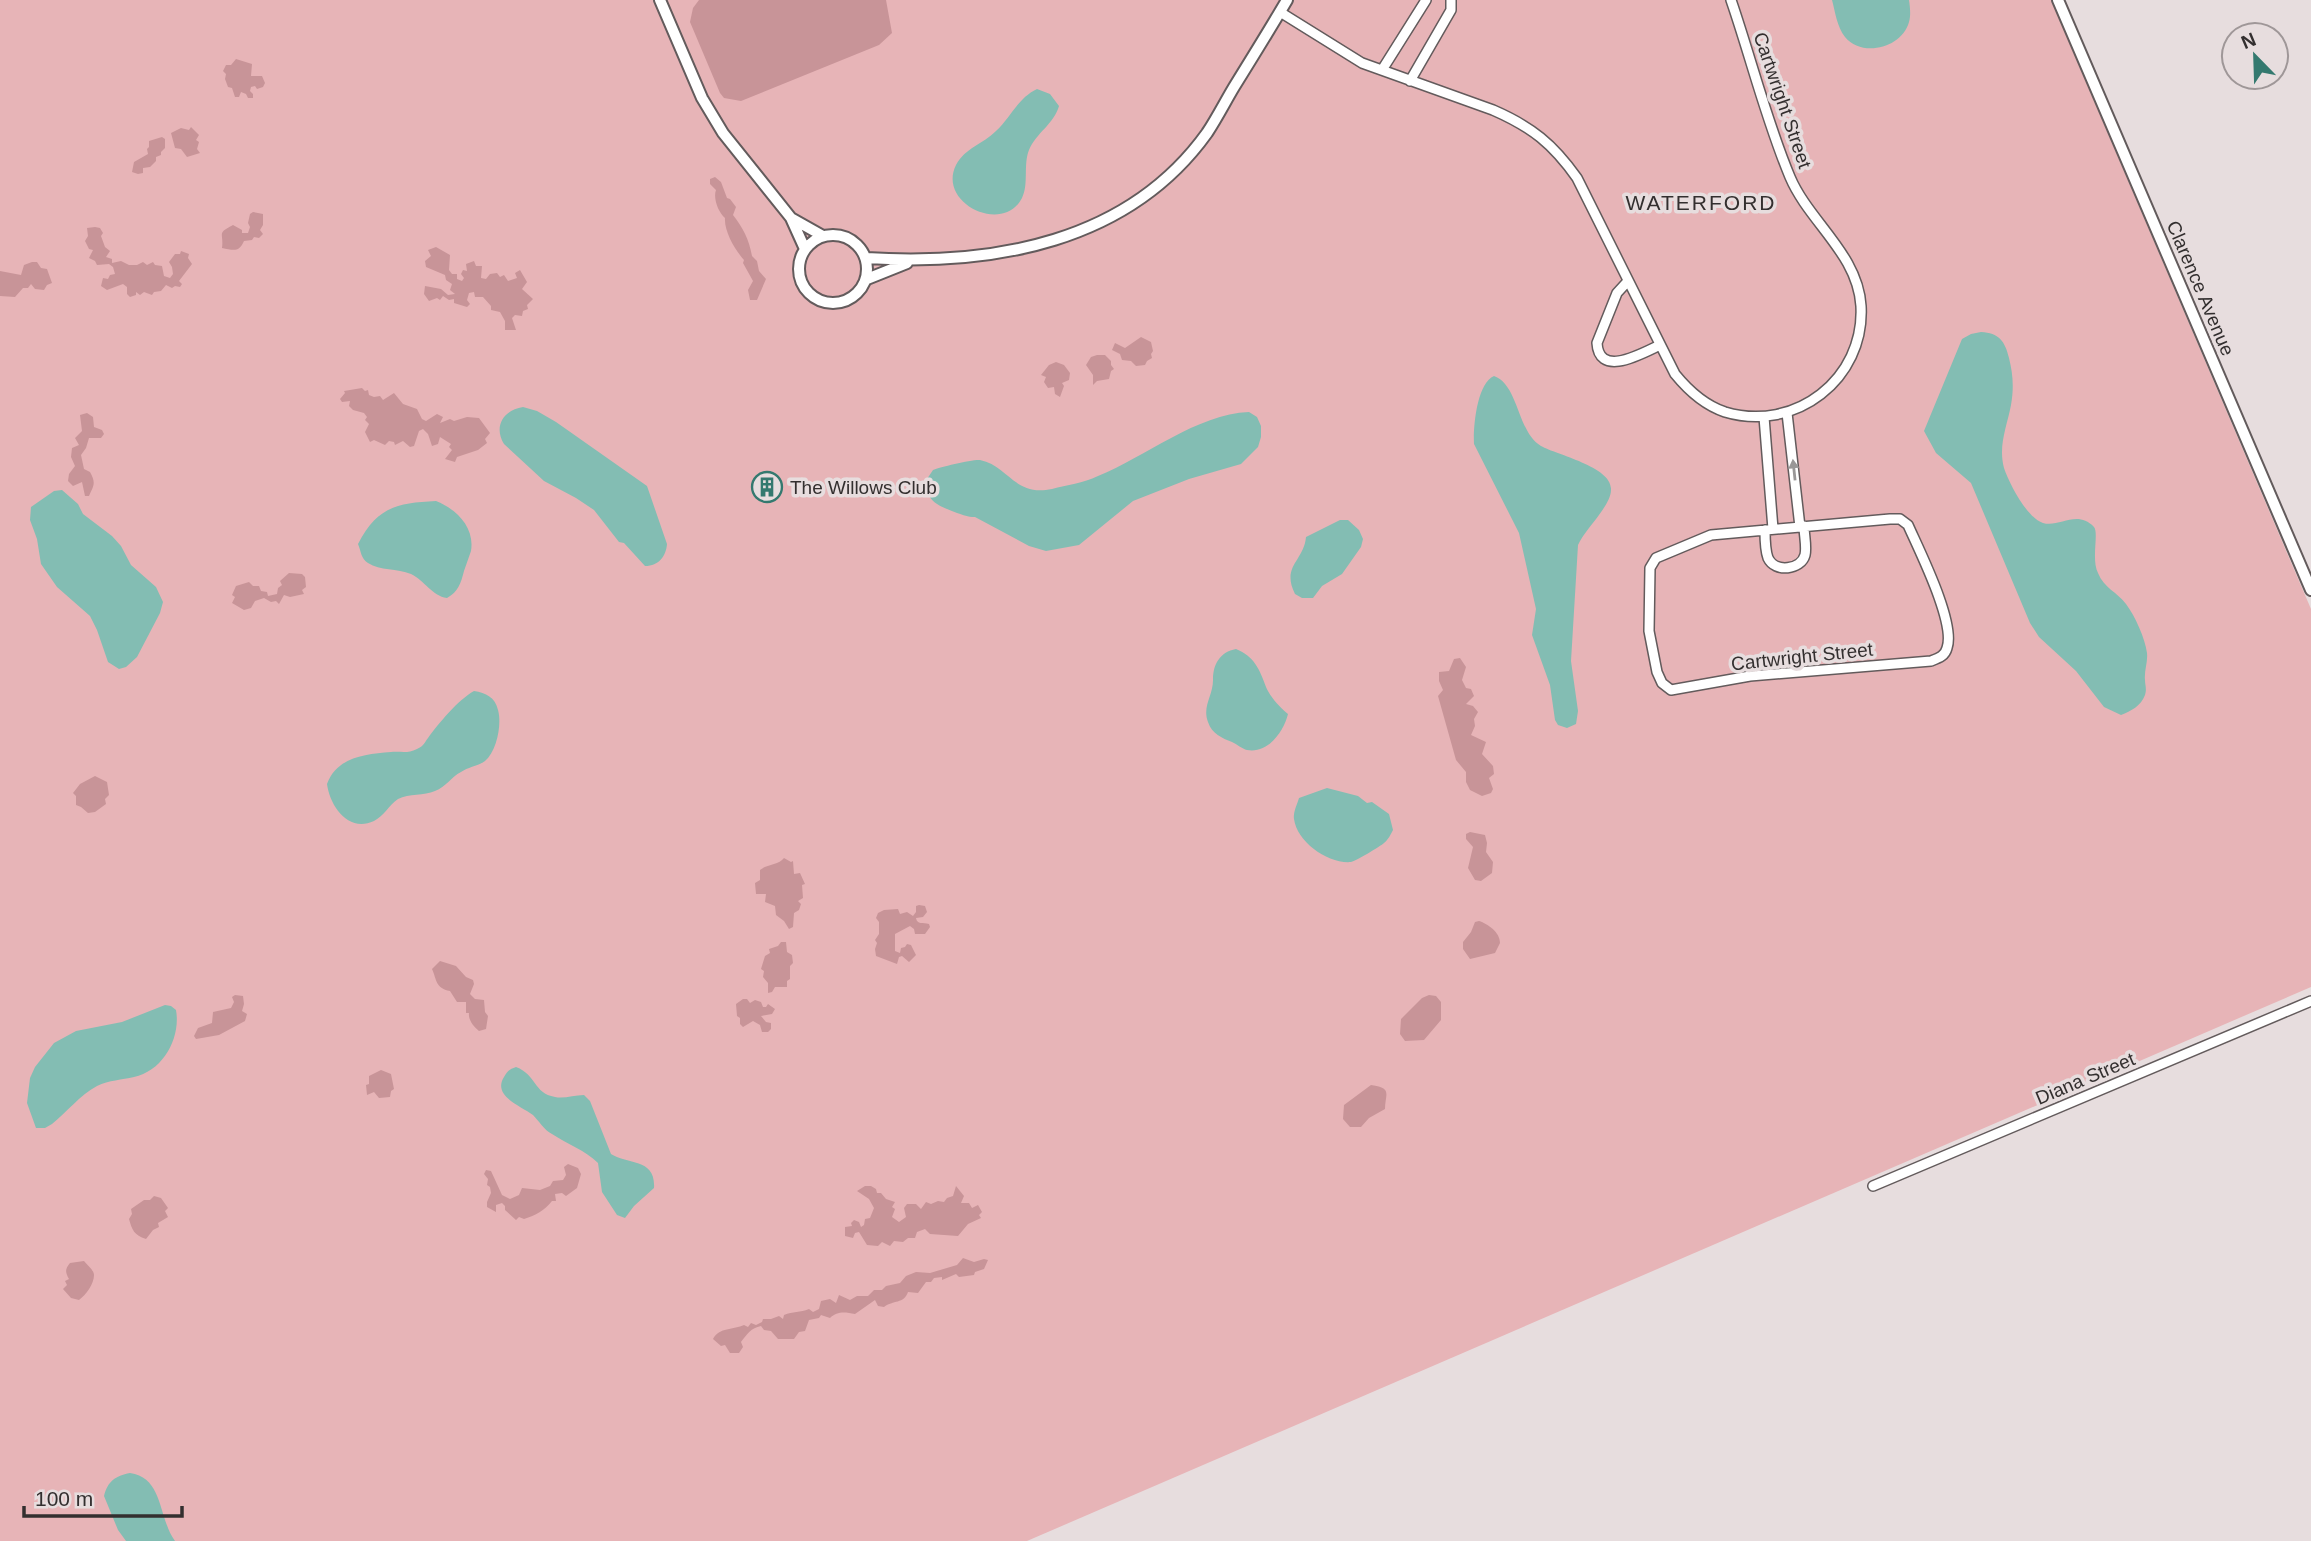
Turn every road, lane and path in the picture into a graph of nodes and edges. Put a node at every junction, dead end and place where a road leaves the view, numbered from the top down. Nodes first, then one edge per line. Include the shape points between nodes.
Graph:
1 (660, 0) edge
2 (1287, 0) edge
3 (1426, 0) edge
4 (1451, 0) edge
5 (1731, 0) edge
6 (2058, 0) edge
7 (1280, 12) junction
8 (1382, 70) junction
9 (1410, 81) junction
10 (791, 218) junction
11 (823, 236) junction
12 (805, 249) junction
13 (866, 258) junction
14 (916, 261) junction
15 (867, 279) junction
16 (1628, 281) junction
17 (1660, 345) junction
18 (1787, 413) junction
19 (1764, 416) junction
20 (1802, 526) junction
21 (1769, 529) junction
22 (2311, 590) edge
23 (2311, 1001) edge
24 (1874, 1186) dead end

1 - 10 street via 712,116
2 - 7 street
3 - 8 street
4 - 9 street via 1451,10
5 - 18 street, Cartwright Street via 1791,178 1851,268 1861,304 1858,342 1849,362 1829,386
6 - 22 street, Clarence Avenue
7 - 8 street, Cartwright Street via 1362,63
7 - 14 street via 1207,133 1157,186 1123,211 1086,230 1020,250
8 - 9 street, Cartwright Street
9 - 16 street, Cartwright Street via 1493,110 1546,140 1577,178
10 - 11 street
10 - 12 street
11 - 12 street
11 - 13 street via 849,238
12 - 15 street via 800,278 818,300 847,300
13 - 14 street
13 - 15 street
14 - 15 street
16 - 17 street, Cartwright Street
16 - 17 street via 1617,293 1597,351 1601,358 1616,362
17 - 19 street, Cartwright Street via 1675,374 1704,402 1725,412
18 - 19 street, Cartwright Street
20 -> 18 street
19 - 21 street
20 - 21 street, Cartwright Street
20 - 21 street via 1805,556 1783,569 1768,559
20 - 21 street, Cartwright Street via 1890,519 1908,525 1940,598 1949,642 1942,656 1931,661 1750,677 1671,690 1657,672 1649,631 1652,563 1711,535
23 - 24 street, Diana Street

